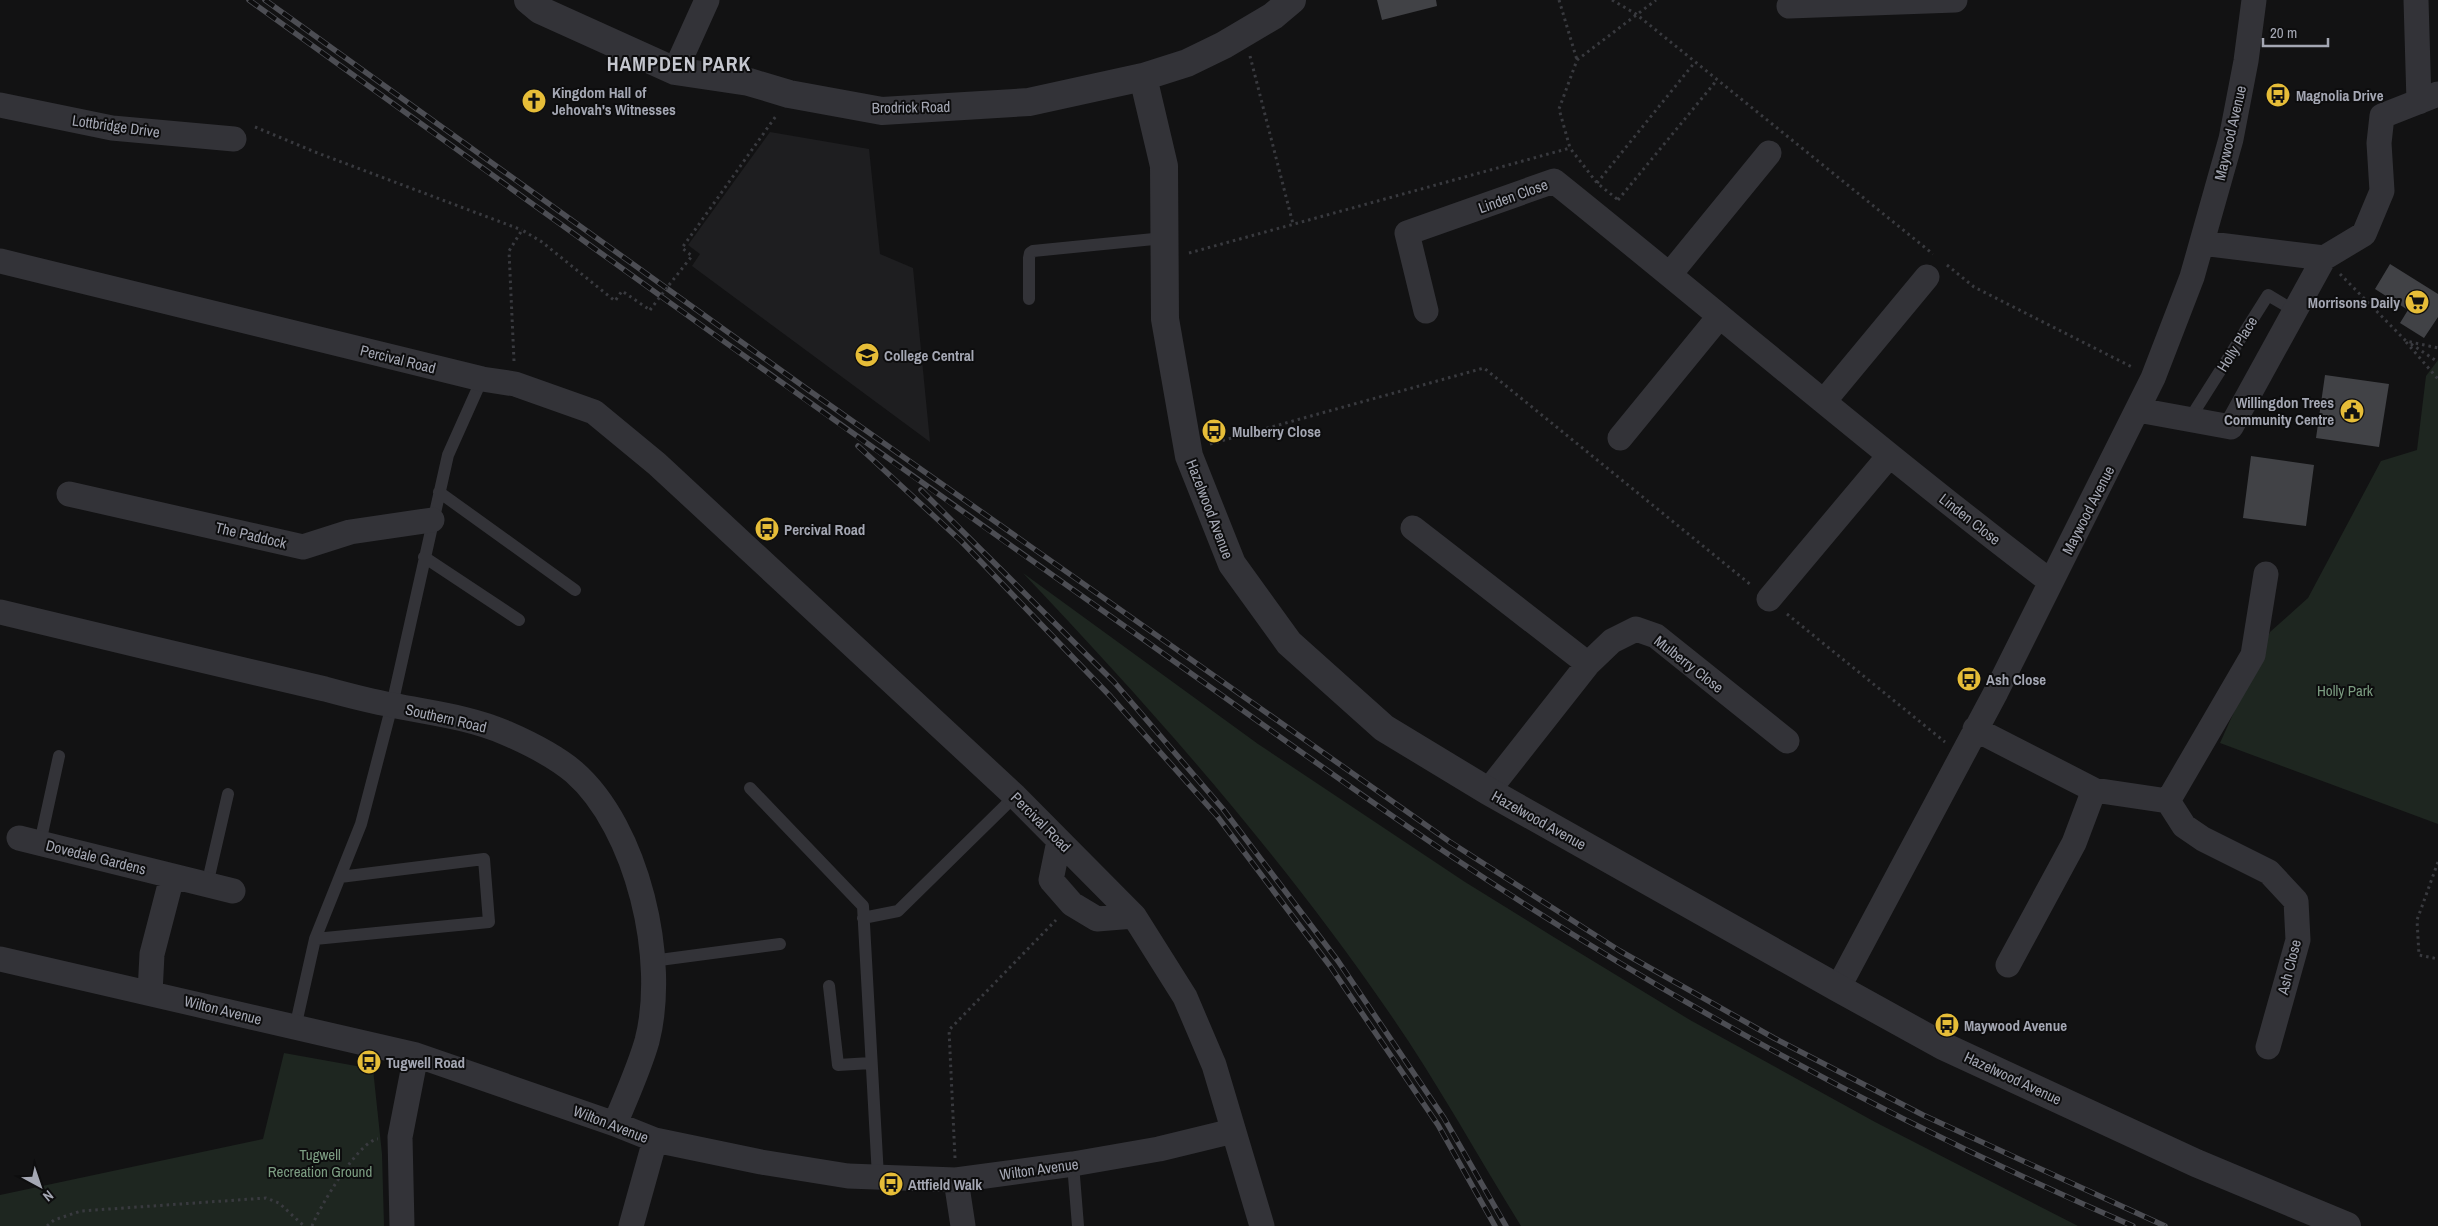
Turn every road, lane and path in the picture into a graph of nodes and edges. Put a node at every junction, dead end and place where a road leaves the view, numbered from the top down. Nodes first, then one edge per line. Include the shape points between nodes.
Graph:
1 (528, 0) edge
2 (707, 0) edge
3 (1292, 0) edge
4 (1559, 0) edge
5 (1612, 0) edge
6 (1656, 0) edge
7 (1955, 0) edge
8 (2254, 0) edge
9 (2416, 0) edge
10 (1789, 6) dead end
11 (1636, 14) junction
12 (1244, 34) junction
13 (1576, 60) junction
14 (1695, 62) junction
15 (675, 71) junction
16 (1143, 77) junction
17 (1717, 80) junction
18 (789, 94) junction
19 (2429, 98) edge
20 (0, 105) edge
21 (234, 139) joint
22 (1570, 148) junction
23 (1769, 153) dead end
24 (1598, 183) junction
25 (1618, 200) junction
26 (1625, 206) dead end
27 (1293, 224) junction
28 (522, 230) junction
29 (2202, 243) junction
30 (1164, 249) junction
31 (2324, 258) junction
32 (0, 261) edge
33 (1935, 265) junction
34 (1670, 274) junction
35 (1029, 299) dead end
36 (1426, 311) dead end
37 (2295, 311) junction
38 (1719, 317) junction
39 (2406, 341) junction
40 (2438, 348) edge
41 (2438, 362) edge
42 (2153, 378) junction
43 (482, 379) junction
44 (2438, 379) edge
45 (515, 384) junction
46 (1825, 400) junction
47 (2138, 410) junction
48 (2189, 420) junction
49 (1620, 438) dead end
50 (1187, 450) junction
51 (1889, 456) junction
52 (440, 492) junction
53 (69, 494) dead end
54 (432, 520) junction
55 (1413, 528) dead end
56 (424, 557) junction
57 (2266, 574) dead end
58 (2051, 582) junction
59 (575, 590) dead end
60 (1769, 599) junction
61 (0, 612) edge
62 (519, 620) dead end
63 (1588, 664) junction
64 (392, 706) junction
65 (1976, 729) junction
66 (1788, 741) dead end
67 (59, 756) dead end
68 (1961, 758) junction
69 (750, 788) dead end
70 (2094, 790) junction
71 (1488, 791) junction
72 (228, 794) dead end
73 (1015, 796) junction
74 (2168, 801) junction
75 (30, 841) joint
76 (1059, 841) junction
77 (2438, 862) edge
78 (172, 877) junction
79 (340, 877) junction
80 (207, 884) junction
81 (234, 891) dead end
82 (1072, 904) junction
83 (1134, 916) junction
84 (863, 918) junction
85 (315, 939) junction
86 (780, 944) dead end
87 (0, 959) edge
88 (2438, 959) edge
89 (652, 961) junction
90 (2008, 964) dead end
91 (830, 986) dead end
92 (1838, 988) junction
93 (150, 993) junction
94 (295, 1028) junction
95 (2268, 1047) dead end
96 (416, 1055) junction
97 (871, 1063) junction
98 (615, 1124) junction
99 (1233, 1131) junction
100 (400, 1137) junction
101 (655, 1140) junction
102 (1073, 1164) junction
103 (878, 1177) junction
104 (956, 1180) junction
105 (47, 1226) edge
106 (304, 1226) edge
107 (312, 1226) edge
108 (402, 1226) edge
109 (631, 1226) edge
110 (962, 1226) edge
111 (1078, 1226) edge
112 (1262, 1226) edge
113 (2347, 1226) edge

1 - 15 street, Brodrick Road via 540,10
2 - 15 street
3 - 12 street, Brodrick Road
4 - 13 path
5 - 11 path
6 - 11 path
7 - 10 street
8 - 29 street, Maywood Avenue via 2230,139
9 - 19 street
11 - 13 path
11 - 14 path
12 - 16 street, Brodrick Road via 1187,63
12 - 27 path
13 - 22 path via 1559,109
14 - 17 path
14 - 24 path
15 - 18 street, Brodrick Road via 748,82
16 - 18 street, Brodrick Road via 1030,102 882,111
16 - 30 street, Hazelwood Avenue via 1164,166
17 - 25 path
17 - 33 path
18 - 28 path, bridge via 682,248 692,256 650,310 622,291 615,300
19 - 31 street via 2382,116 2382,191 2364,234
20 - 21 street, Lottbridge Drive via 112,128
21 - 28 path via 242,122
22 - 24 path
22 - 27 path
23 - 34 street
24 - 25 path
25 - 26 path
27 - 30 path
28 - 45 path via 509,251
29 - 31 street
29 - 42 street, Maywood Avenue
30 - 35 lane via 1032,251 1029,258
30 - 50 street, Hazelwood Avenue via 1165,318
31 - 37 street
31 - 39 path
32 - 43 street, Percival Road
33 - 42 path
33 - 46 street
34 - 36 street, Linden Close via 1554,181 1407,233
34 - 38 street, Linden Close
37 - 48 street via 2231,427
37 - 48 lane, Holly Place via 2268,295
38 - 46 street, Linden Close
38 - 49 street
39 - 40 path
39 - 41 path
39 - 44 path
42 - 47 street, Maywood Avenue
43 - 45 street, Percival Road
43 - 52 lane via 448,455
45 - 73 street, Percival Road via 594,412 657,464
46 - 51 street, Linden Close
47 - 48 street
47 - 58 street, Maywood Avenue
50 - 60 path via 1484,368
50 - 71 street, Hazelwood Avenue via 1232,564 1290,643 1384,728
51 - 58 street, Linden Close
51 - 60 street
52 - 54 lane
52 - 59 lane
53 - 54 street, The Paddock via 303,547 350,532
54 - 56 lane
55 - 63 street
56 - 62 lane
56 - 64 lane
57 - 74 street via 2253,656
58 - 65 street, Maywood Avenue
60 - 68 path
61 - 64 street, Southern Road
63 - 66 street, Mulberry Close via 1612,641 1636,629 1656,636
63 - 71 street, Mulberry Close
64 - 79 lane via 361,824
64 - 89 street, Southern Road via 460,718 505,732 574,772 611,816 624,844 646,910
65 - 68 street, Maywood Avenue
65 - 70 street
67 - 75 lane
68 - 92 street, Maywood Avenue
69 - 84 lane via 863,906
70 - 74 street
70 - 90 street via 2074,843
71 - 92 street, Hazelwood Avenue
72 - 80 lane
73 - 76 street, Percival Road
73 - 84 lane via 898,911
74 - 95 street, Ash Close via 2184,826 2269,872 2296,901 2298,940
75 - 78 street, Dovedale Gardens
76 - 82 street via 1051,880
76 - 83 street, Percival Road
77 - 88 path via 2417,920 2419,955
78 - 80 street, Dovedale Gardens
78 - 93 street via 152,954
79 - 85 lane
79 - 85 lane via 484,859 489,922
80 - 81 street, Dovedale Gardens
82 - 83 street via 1097,920
82 - 104 path via 949,1030
83 - 99 street, Percival Road via 1185,997 1214,1065
84 - 97 lane
85 - 94 lane
86 - 89 lane
87 - 93 street, Wilton Avenue
89 - 98 street, Southern Road via 647,1040
91 - 97 lane via 838,1065
92 - 113 street, Hazelwood Avenue via 1961,1054 2196,1163
93 - 94 street, Wilton Avenue
94 - 96 street, Wilton Avenue
96 - 98 street, Wilton Avenue
96 - 100 street
97 - 103 lane
98 - 101 street, Wilton Avenue
99 - 102 street, Wilton Avenue via 1159,1149
99 - 112 street, Percival Road
100 - 107 path via 374,1139 361,1150 318,1211
100 - 108 street
101 - 103 street, Wilton Avenue via 761,1162 848,1176
101 - 109 street
102 - 104 street, Wilton Avenue
102 - 111 lane
103 - 104 street, Wilton Avenue
104 - 110 street
105 - 106 path via 54,1220 81,1211 266,1198 279,1203

